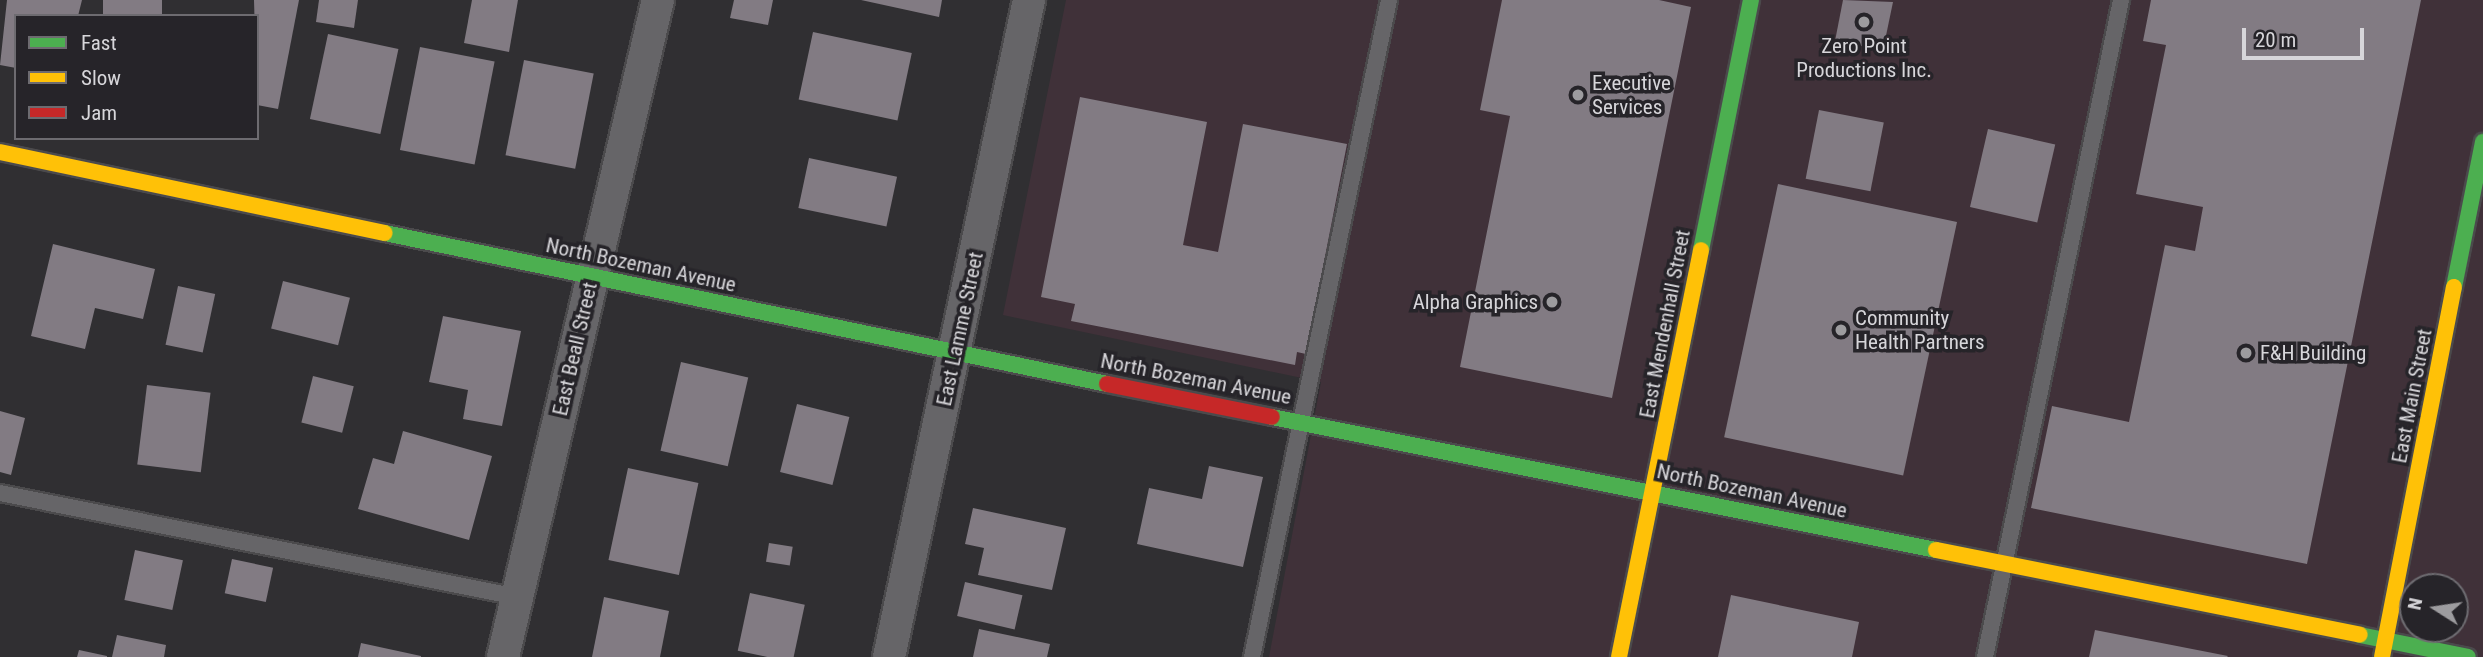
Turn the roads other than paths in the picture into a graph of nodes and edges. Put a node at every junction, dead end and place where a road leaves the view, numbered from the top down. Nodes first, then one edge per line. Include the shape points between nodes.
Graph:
1 (658, 0) edge
2 (1029, 0) edge
3 (1389, 0) edge
4 (1751, 0) edge
5 (2121, 0) edge
6 (2483, 142) edge
7 (0, 152) edge
8 (593, 276) junction
9 (956, 353) junction
10 (1302, 421) junction
11 (1653, 492) junction
12 (0, 493) edge
13 (2004, 566) junction
14 (517, 597) junction
15 (2385, 640) junction
16 (503, 657) edge
17 (889, 657) edge
18 (1252, 657) edge
19 (1619, 657) edge
20 (1985, 657) edge
21 (2382, 657) edge
22 (2469, 657) edge

1 - 8 street, East Beall Street
2 - 9 street, East Lamme Street
3 - 10 lane
4 - 11 main road, East Mendenhall Street
5 - 13 lane
6 - 15 main road, East Main Street
7 - 8 main road, North Bozeman Avenue
8 - 9 main road, North Bozeman Avenue
8 - 14 street, East Beall Street
9 - 10 main road, North Bozeman Avenue
9 - 17 street, East Lamme Street
10 - 11 main road, North Bozeman Avenue
10 - 18 lane
11 - 13 main road, North Bozeman Avenue
11 - 19 main road, East Mendenhall Street
12 - 14 lane
13 - 15 main road, North Bozeman Avenue
13 - 20 lane
14 - 16 street, East Beall Street
15 - 21 main road, East Main Street
15 - 22 main road, North Bozeman Avenue

